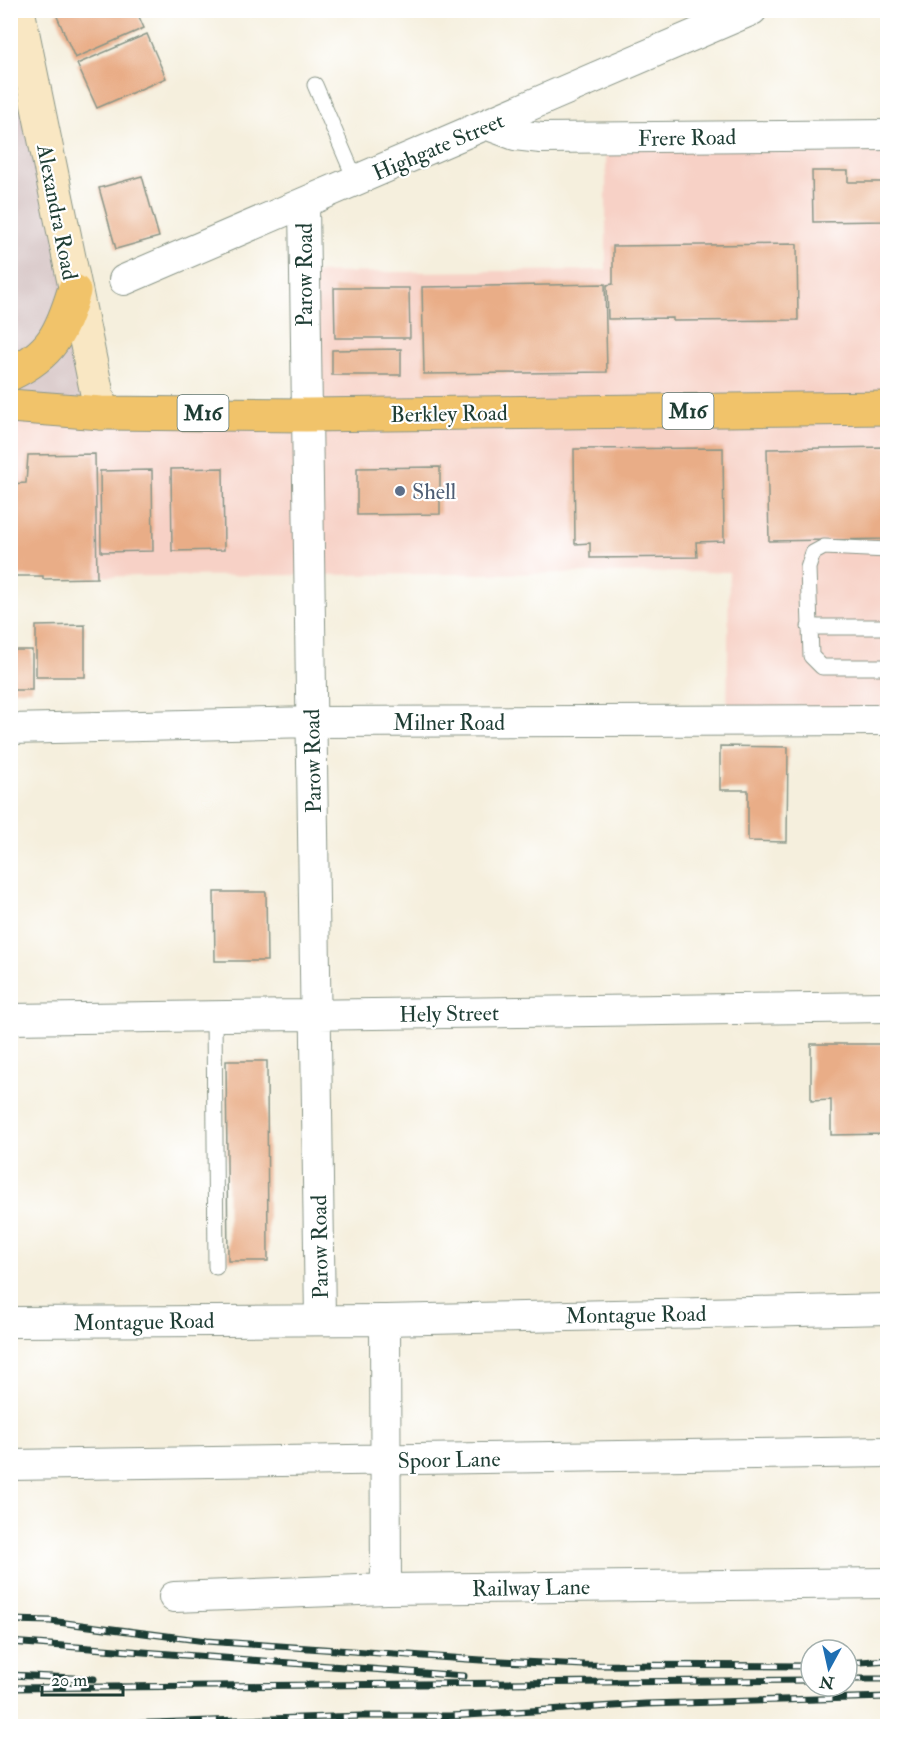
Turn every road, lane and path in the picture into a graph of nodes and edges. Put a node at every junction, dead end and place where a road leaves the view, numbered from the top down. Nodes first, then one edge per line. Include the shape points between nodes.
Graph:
1 (18, 10) edge
2 (752, 10) edge
3 (315, 85) dead end
4 (489, 124) junction
5 (888, 135) edge
6 (356, 182) junction
7 (304, 204) junction
8 (124, 280) dead end
9 (74, 291) junction
10 (10, 374) edge
11 (10, 406) edge
12 (888, 408) edge
13 (101, 413) junction
14 (306, 415) junction
15 (888, 550) edge
16 (809, 627) junction
17 (888, 627) edge
18 (888, 667) edge
19 (888, 720) edge
20 (312, 722) junction
21 (10, 729) edge
22 (888, 1007) edge
23 (317, 1015) junction
24 (214, 1016) junction
25 (10, 1019) edge
26 (216, 1267) dead end
27 (888, 1309) edge
28 (320, 1319) junction
29 (385, 1320) junction
30 (10, 1322) edge
31 (888, 1452) edge
32 (386, 1460) junction
33 (10, 1466) edge
34 (888, 1583) edge
35 (386, 1590) junction
36 (174, 1597) dead end

1 - 9 street, Alexandra Road
2 - 4 street, Highgate Street
3 - 6 lane
4 - 5 street, Frere Road via 515,135 541,138
4 - 6 street, Highgate Street
6 - 7 street, Highgate Street
7 - 8 street, Highgate Street
7 - 14 street, Parow Road
9 - 10 main road via 55,341 39,357
9 - 13 street, Alexandra Road
11 - 13 main road, Berkley Road / M16
12 - 14 main road, Berkley Road / M16
13 - 14 main road, Berkley Road / M16
14 - 20 street, Parow Road
15 - 16 lane via 824,548 813,553 808,568
16 - 17 lane
16 - 18 lane via 811,656 820,666
19 - 20 street, Milner Road
20 - 21 street, Milner Road
20 - 23 street, Parow Road
22 - 23 street, Hely Street
23 - 24 street, Hely Street
23 - 28 street, Parow Road
24 - 25 street, Hely Street
24 - 26 lane
27 - 29 street, Montague Road
28 - 29 street, Montague Road
28 - 30 street, Montague Road
29 - 32 street
31 - 32 street, Spoor Lane
32 - 33 street, Spoor Lane
32 - 35 street
34 - 35 street, Railway Lane
35 - 36 street, Railway Lane

